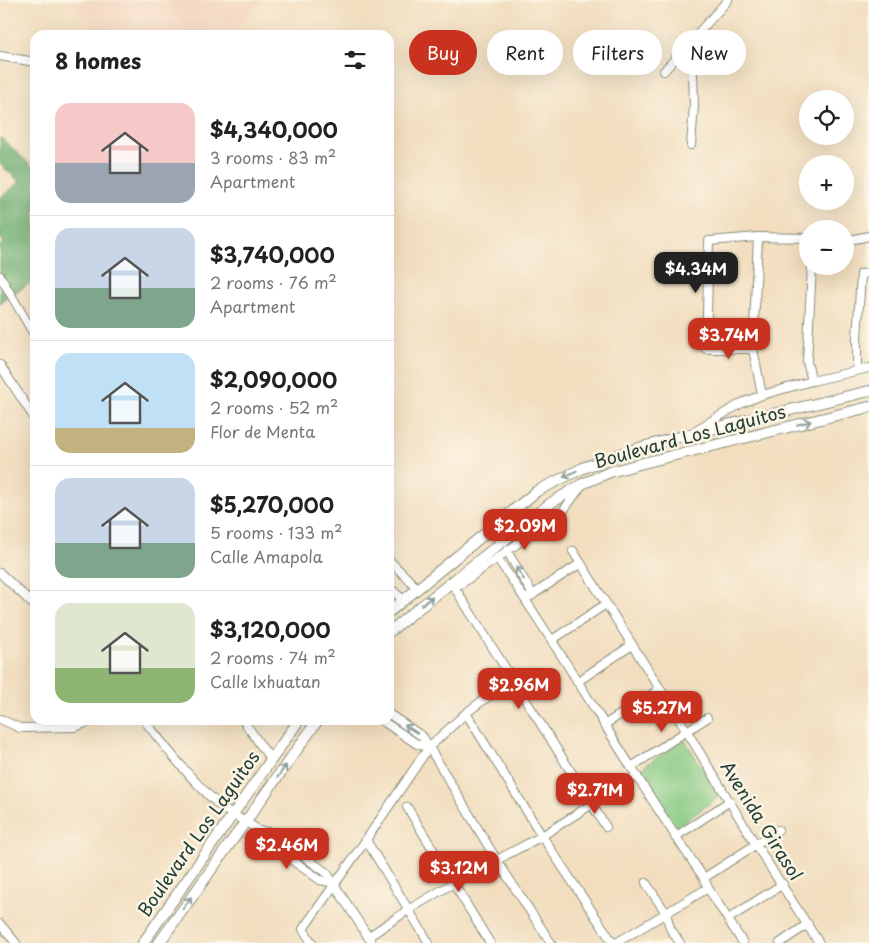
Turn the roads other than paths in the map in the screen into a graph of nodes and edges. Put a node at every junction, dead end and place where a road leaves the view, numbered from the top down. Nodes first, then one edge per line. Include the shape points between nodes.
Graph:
1 (728, 0) edge
2 (702, 30) edge
3 (0, 56) edge
4 (30, 61) edge
5 (672, 62) edge
6 (664, 71) dead end
7 (693, 75) edge
8 (691, 145) dead end
9 (869, 236) edge
10 (758, 237) junction
11 (799, 238) edge
12 (854, 239) edge
13 (865, 273) edge
14 (812, 275) edge
15 (0, 276) edge
16 (30, 327) edge
17 (753, 349) junction
18 (0, 365) edge
19 (869, 368) edge
20 (857, 370) junction
21 (812, 381) junction
22 (869, 391) edge
23 (762, 395) junction
24 (869, 407) edge
25 (30, 411) edge
26 (690, 434) junction
27 (582, 484) junction
28 (507, 551) junction
29 (573, 552) dead end
30 (497, 558) junction
31 (581, 563) junction
32 (394, 565) edge
33 (0, 573) edge
34 (451, 582) junction
35 (417, 588) junction
36 (394, 592) edge
37 (529, 597) junction
38 (402, 599) junction
39 (30, 601) edge
40 (606, 604) junction
41 (394, 607) edge
42 (394, 628) edge
43 (552, 640) junction
44 (632, 645) junction
45 (512, 678) junction
46 (577, 682) junction
47 (660, 689) junction
48 (466, 713) junction
49 (394, 717) edge
50 (707, 718) dead end
51 (0, 719) edge
52 (80, 725) edge
53 (148, 725) edge
54 (246, 725) edge
55 (296, 725) edge
56 (314, 725) edge
57 (389, 725) edge
58 (604, 726) junction
59 (686, 730) junction
60 (430, 747) junction
61 (271, 760) junction
62 (630, 767) junction
63 (636, 776) junction
64 (730, 801) junction
65 (591, 804) junction
66 (407, 807) dead end
67 (232, 816) junction
68 (246, 821) junction
69 (606, 827) dead end
70 (778, 830) dead end
71 (542, 836) junction
72 (675, 837) junction
73 (366, 840) junction
74 (756, 845) junction
75 (496, 859) junction
76 (704, 878) junction
77 (335, 883) junction
78 (646, 883) dead end
79 (452, 884) junction
80 (783, 884) junction
81 (708, 888) junction
82 (408, 910) junction
83 (666, 913) junction
84 (728, 919) junction
85 (0, 924) edge
86 (808, 924) junction
87 (370, 940) edge
88 (16, 943) edge
89 (143, 943) edge
90 (160, 943) edge
91 (312, 943) edge
92 (429, 943) edge
93 (490, 943) edge
94 (551, 943) edge
95 (614, 943) edge
96 (680, 943) edge
97 (743, 943) edge
98 (780, 943) edge
99 (819, 943) edge

1 - 2 street
3 - 4 street
5 - 6 street
7 - 8 street
9 - 12 street
10 - 11 street
10 - 17 street
10 - 17 street via 709,241 706,349
13 - 20 street via 857,338
14 - 21 street via 807,362
15 - 16 street
17 - 23 street
18 - 25 street
19 - 20 street
20 - 21 street
21 - 23 street
22 - 26 main road, Boulevard Los Laguitos
23 - 26 street
27 -> 24 main road, Boulevard Los Laguitos via 643,463
26 -> 35 main road, Boulevard Los Laguitos via 583,468 537,491
27 - 28 street via 563,511
27 - 34 main road, Boulevard Los Laguitos via 551,503
28 - 30 street
37 -> 28 street
29 - 31 street, Avenida Girasol
30 - 34 street via 461,584
30 - 37 street
31 - 37 street
31 - 40 street, Avenida Girasol
32 - 35 street
33 - 39 street
42 -> 34 main road, Boulevard Los Laguitos
34 - 45 street
35 - 38 main road, Boulevard Los Laguitos
36 - 38 street
37 - 43 street
38 - 41 main road, Boulevard Los Laguitos
40 - 43 street
40 - 44 street, Avenida Girasol
43 - 46 street
44 - 46 street
44 - 47 street, Avenida Girasol
45 - 48 street
45 - 65 street
46 - 58 street
47 - 58 street
47 - 59 street, Avenida Girasol
48 - 60 street
48 - 71 street
60 -> 49 street via 423,736
50 - 59 street
51 - 52 street via 20,728
53 - 67 street via 219,806
54 - 61 street
55 - 61 main road, Boulevard Los Laguitos
68 -> 56 main road, Boulevard Los Laguitos
57 - 60 street via 417,744
58 - 62 street
59 - 62 street
59 - 64 street, Avenida Girasol
60 - 73 street
60 - 75 street
61 - 67 main road, Boulevard Los Laguitos
62 - 63 street
63 - 65 street
63 - 72 street
64 - 72 street
64 - 74 street, Avenida Girasol
65 - 69 street
65 - 71 street
66 - 79 street
67 - 68 street
67 - 89 main road, Boulevard Los Laguitos
68 - 77 street via 260,831 264,840 320,880
90 -> 68 main road, Boulevard Los Laguitos
70 - 74 street
71 - 75 street
71 - 95 street
72 - 76 street
73 - 77 street
73 - 82 street
74 - 76 street
74 - 80 street, Avenida Girasol
75 - 79 street
75 - 94 street
76 - 81 street
77 - 87 street
77 - 91 street via 303,928
78 - 83 street
79 - 82 street
79 - 93 street
80 - 84 street
80 - 86 street, Avenida Girasol
81 - 83 street
81 - 84 street
82 - 87 street
82 - 92 street
83 - 95 street
83 - 96 street via 670,928
84 - 97 street
85 - 88 street
86 - 98 street
86 - 99 street, Avenida Girasol

